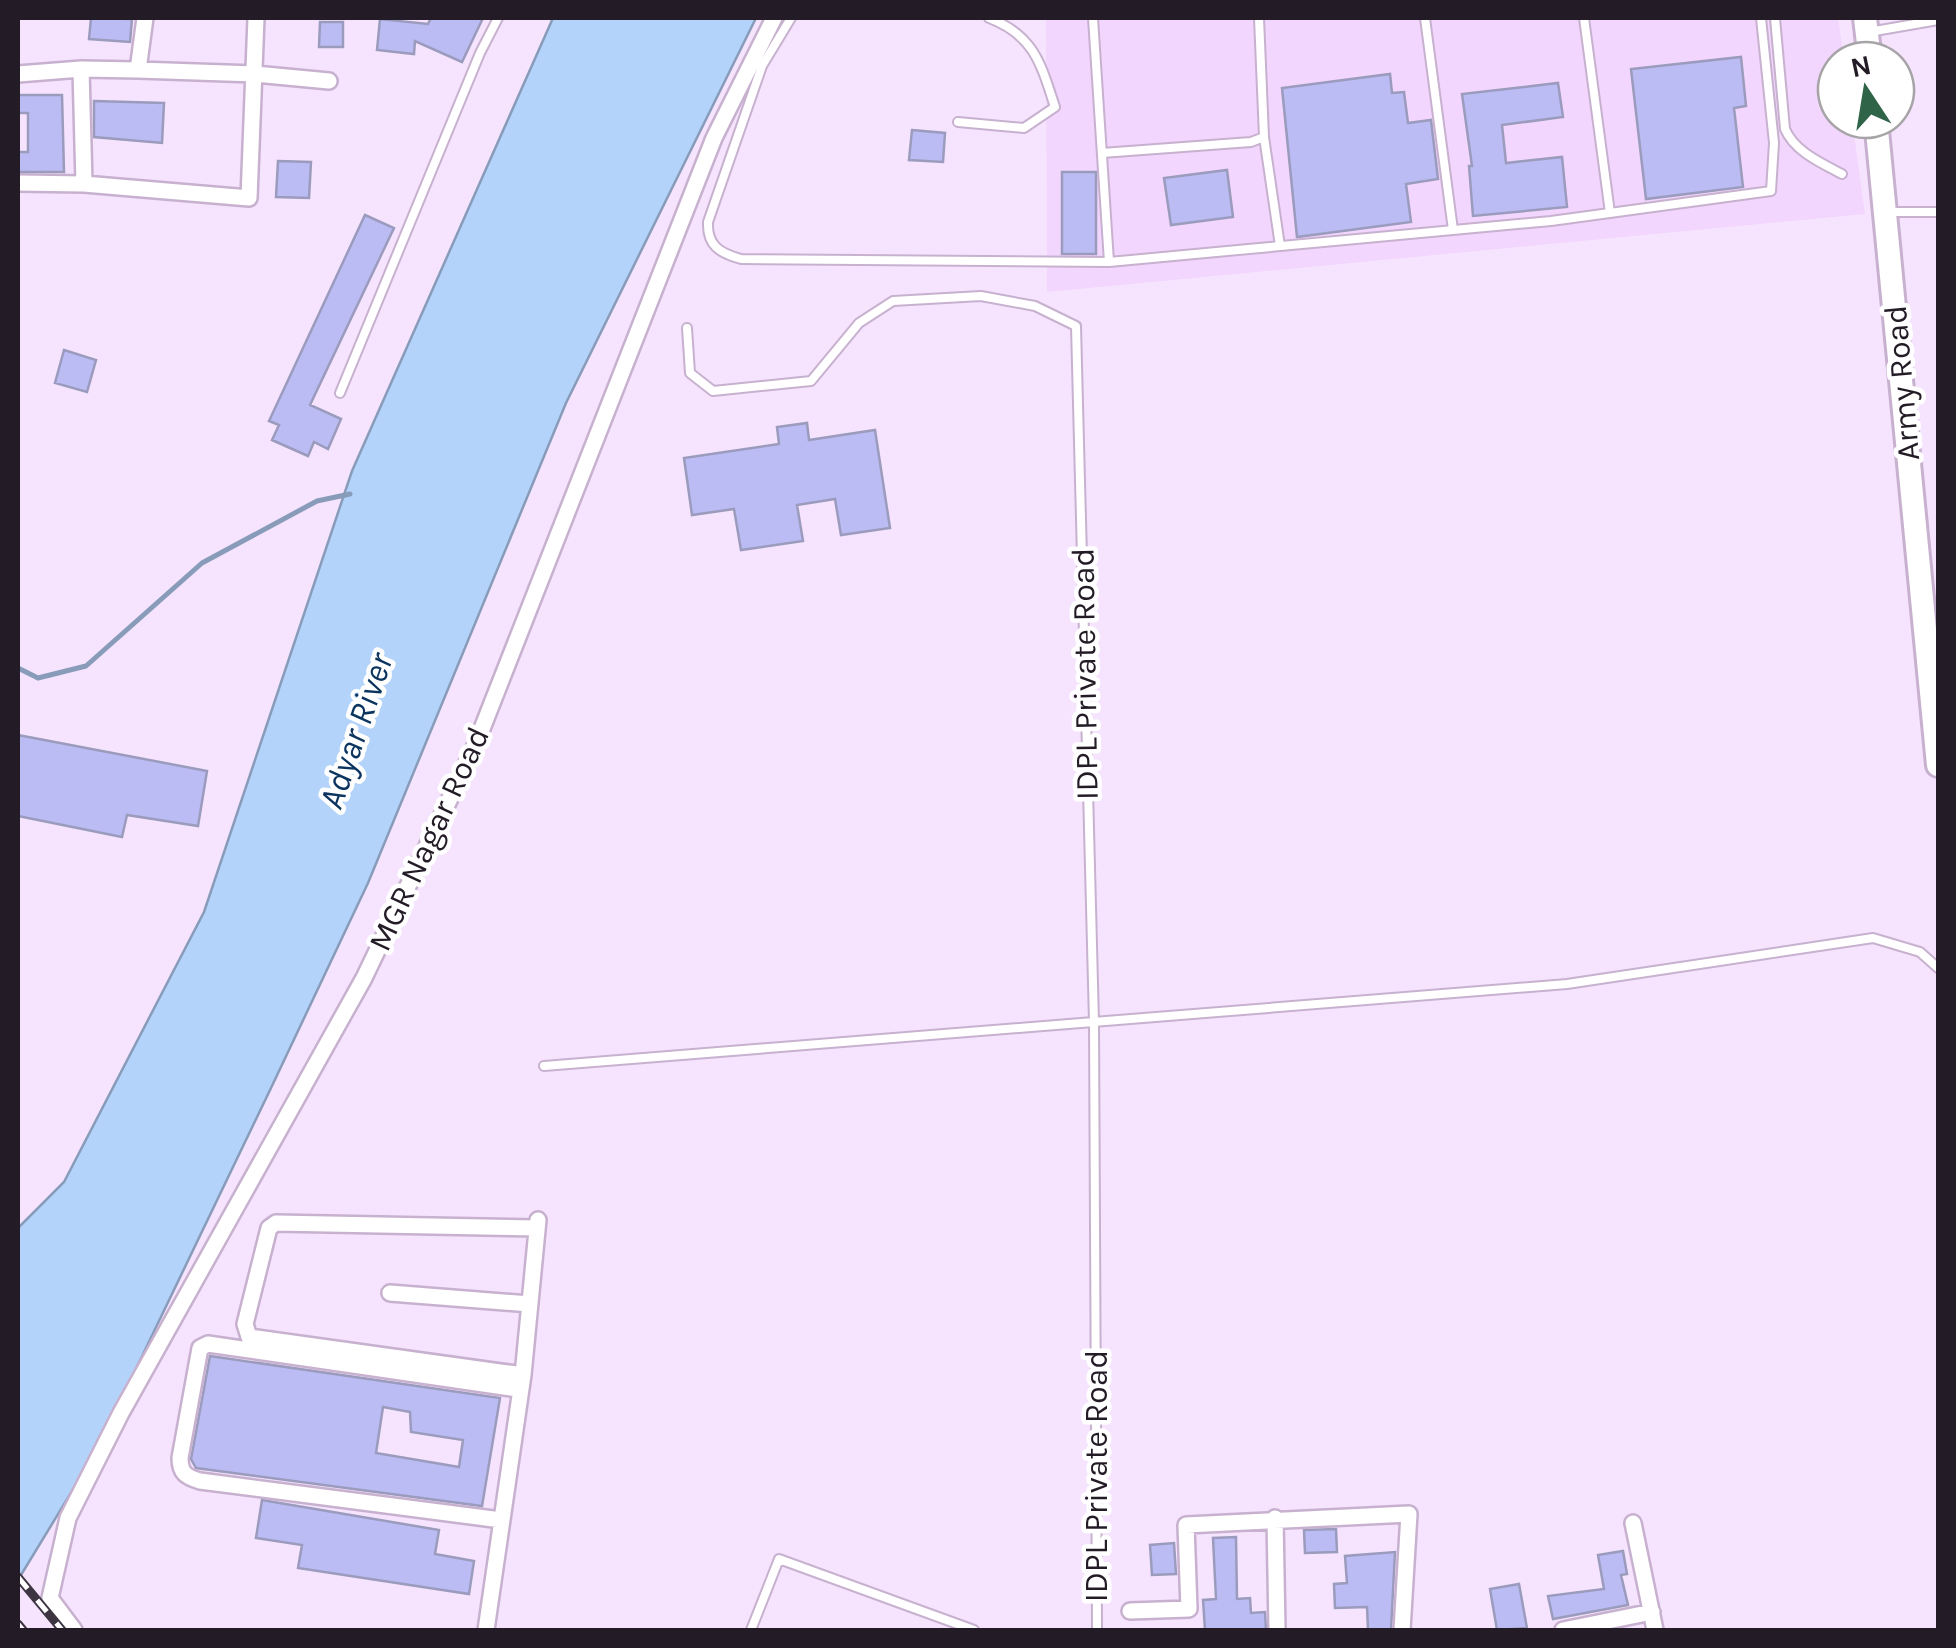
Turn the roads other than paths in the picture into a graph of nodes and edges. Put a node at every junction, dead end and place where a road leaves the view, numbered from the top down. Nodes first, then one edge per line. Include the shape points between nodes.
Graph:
1 (145, 18) edge
2 (256, 18) edge
3 (498, 18) edge
4 (774, 18) edge
5 (791, 18) edge
6 (989, 18) edge
7 (1093, 18) edge
8 (1259, 18) edge
9 (1425, 18) edge
10 (1584, 18) edge
11 (1761, 18) edge
12 (1775, 18) edge
13 (1938, 20) edge
14 (1866, 25) edge
15 (81, 70) junction
16 (138, 70) junction
17 (18, 74) edge
18 (255, 74) junction
19 (328, 81) dead end
20 (958, 122) dead end
21 (1264, 137) junction
22 (1878, 140) edge
23 (1102, 153) junction
24 (1842, 174) dead end
25 (18, 184) edge
26 (84, 184) junction
27 (1885, 212) junction
28 (1938, 212) edge
29 (1610, 213) junction
30 (1453, 230) junction
31 (1280, 246) junction
32 (1109, 262) junction
33 (688, 328) dead end
34 (340, 392) dead end
35 (1938, 765) edge
36 (1938, 968) edge
37 (1094, 1022) junction
38 (544, 1066) dead end
39 (390, 1293) dead end
40 (530, 1304) junction
41 (520, 1382) junction
42 (1275, 1518) junction
43 (500, 1520) junction
44 (1633, 1523) dead end
45 (1130, 1611) dead end
46 (1652, 1612) junction
47 (74, 1630) edge
48 (486, 1630) edge
49 (750, 1630) edge
50 (974, 1630) edge
51 (1097, 1630) edge
52 (1277, 1630) edge
53 (1402, 1630) edge
54 (1563, 1630) edge
55 (1655, 1630) edge

1 - 16 street
2 - 18 street
3 - 34 lane
4 - 47 street, MGR Nagar Road via 714,138 476,744 364,978 68,1518 50,1598
5 - 32 lane via 762,66 714,204 708,237 716,249 741,260
6 - 20 lane via 1011,26 1038,56 1055,107 1024,128
7 - 23 lane
8 - 21 lane
9 - 30 lane
10 - 29 lane
11 - 29 lane via 1774,142 1771,191
12 - 24 lane via 1784,129 1804,151
13 - 14 lane
15 - 16 street
15 - 17 street
15 - 26 street
16 - 18 street
18 - 19 street
18 - 26 street via 248,198
21 - 23 lane
21 - 31 lane
22 - 27 street, Army Road
23 - 32 lane
25 - 26 street
27 - 28 lane
27 - 35 street, Army Road
29 - 30 lane
30 - 31 lane
31 - 32 lane
33 - 37 lane, IDPL Private Road via 690,373 714,391 811,382 859,323 893,302 982,296 1035,306 1076,326
36 - 37 lane via 1920,952 1874,938 1567,984
37 - 38 lane
37 - 51 lane, IDPL Private Road
39 - 40 street
40 - 41 street
40 - 41 street via 538,1224 276,1223 269,1228 244,1324 249,1338
41 - 43 street
41 - 43 street via 208,1344 200,1348 180,1458 188,1478 200,1481
42 - 45 street via 1186,1526 1189,1610
42 - 52 street
42 - 53 street via 1410,1514
43 - 48 street
44 - 46 street
46 - 54 street
46 - 55 street
49 - 50 lane via 779,1559

